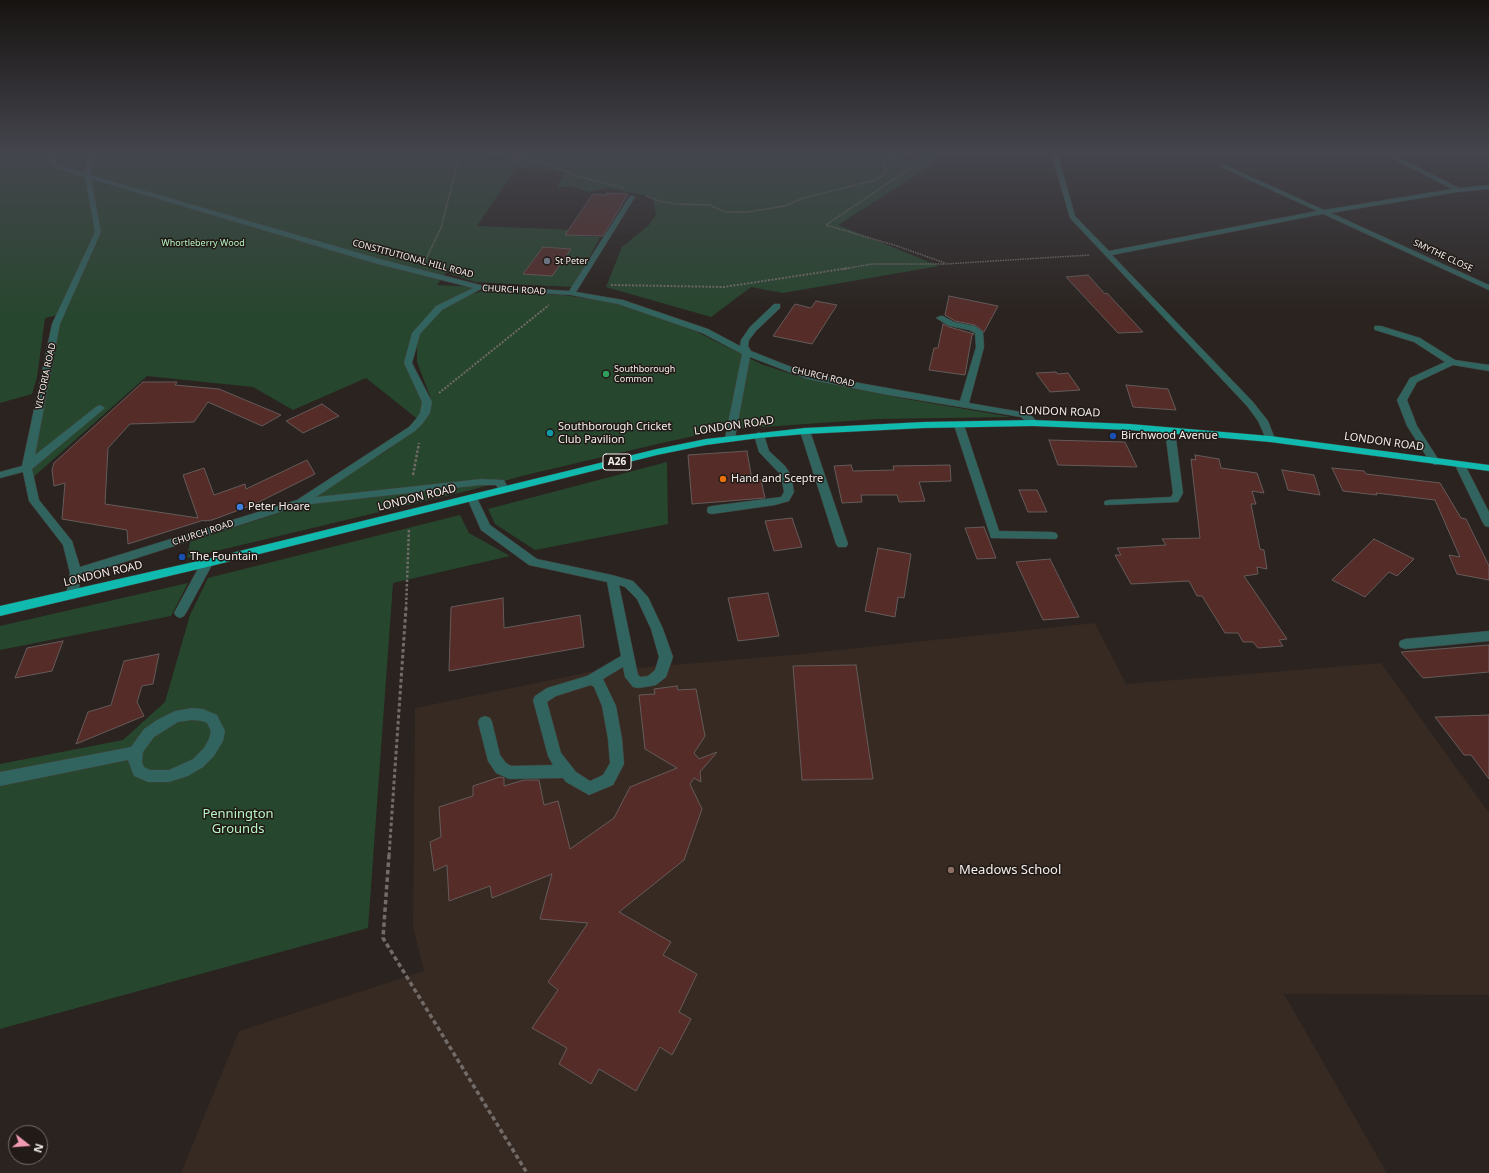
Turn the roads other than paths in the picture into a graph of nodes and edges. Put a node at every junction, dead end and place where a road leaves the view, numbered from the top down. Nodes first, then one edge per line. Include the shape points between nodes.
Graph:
1 (93, 207) edge
2 (193, 207) edge
3 (626, 207) edge
4 (1069, 207) edge
5 (1312, 207) edge
6 (1356, 207) edge
7 (1324, 212) junction
8 (1106, 254) junction
9 (480, 287) junction
10 (1489, 288) edge
11 (568, 293) junction
12 (777, 306) dead end
13 (940, 318) dead end
14 (1378, 328) dead end
15 (747, 353) junction
16 (1452, 362) junction
17 (1489, 368) edge
18 (964, 404) junction
19 (100, 408) dead end
20 (1033, 424) junction
21 (959, 425) junction
22 (805, 431) junction
23 (1170, 431) junction
24 (759, 435) junction
25 (730, 438) junction
26 (1270, 439) junction
27 (1435, 462) junction
28 (1460, 465) junction
29 (27, 468) junction
30 (1489, 468) edge
31 (0, 475) edge
32 (504, 490) junction
33 (472, 498) junction
34 (301, 502) junction
35 (1109, 503) dead end
36 (712, 510) dead end
37 (1489, 523) edge
38 (1052, 536) dead end
39 (842, 544) dead end
40 (207, 563) junction
41 (76, 573) junction
42 (612, 579) junction
43 (72, 595) junction
44 (0, 611) edge
45 (180, 613) dead end
46 (1489, 636) edge
47 (1405, 644) dead end
48 (628, 658) junction
49 (591, 680) junction
50 (485, 722) dead end
51 (136, 752) junction
52 (566, 771) junction
53 (0, 779) edge

1 - 29 street, VICTORIA ROAD via 98,232 56,324
2 - 9 street, CONSTITUTIONAL HILL ROAD via 282,234
3 - 11 street
4 - 8 street via 1072,217
5 - 7 street, SMYTHE CLOSE
6 - 7 street
7 - 8 street
7 - 10 street, SMYTHE CLOSE
8 - 26 street via 1250,404 1263,421
9 - 11 street, CHURCH ROAD
9 - 34 street, CHURCH ROAD via 439,308 416,333 408,363 426,407 420,421 412,429
11 - 15 street, CHURCH ROAD via 600,297 637,307 705,331
12 - 15 street via 745,340
13 - 18 street via 979,332 980,347
14 - 16 street via 1417,340
15 - 18 street, CHURCH ROAD via 807,376
15 - 25 street
16 - 17 street
16 - 27 street via 1413,380 1402,400 1412,426
18 - 20 street, CHURCH ROAD via 1024,415
19 - 29 street
20 - 21 highway, LONDON ROAD / A26
20 - 23 highway, LONDON ROAD / A26
21 - 22 highway, LONDON ROAD / A26
21 - 38 street via 995,535
22 - 24 highway, LONDON ROAD / A26
22 - 39 street
23 - 26 highway, LONDON ROAD / A26
23 - 35 street via 1178,493 1174,500
24 - 25 highway, LONDON ROAD / A26
24 - 36 street via 764,452 786,475 789,492 785,499
25 - 32 highway, LONDON ROAD / A26 via 656,452
26 - 27 highway, LONDON ROAD / A26
27 - 28 highway, LONDON ROAD / A26
28 - 30 highway, LONDON ROAD / A26
28 - 37 street
29 - 31 street
29 - 41 street, VICTORIA ROAD via 34,501 68,544
32 - 33 highway, LONDON ROAD / A26
32 - 34 street via 500,482 481,482 410,492
33 - 40 highway, LONDON ROAD / A26
33 - 42 street via 485,527 533,562
34 - 41 street, CHURCH ROAD
40 - 43 highway, LONDON ROAD / A26
40 - 45 street
41 - 43 street, VICTORIA ROAD
42 - 48 street
42 - 48 street via 629,584 642,597 666,656 660,674 651,681 638,683 632,677
43 - 44 highway, LONDON ROAD / A26
46 - 47 street
48 - 49 street
49 - 52 street via 552,692 540,700 555,756
49 - 52 street via 599,683 609,706 617,764 608,780 589,788
50 - 52 street via 493,756 501,768 509,773
51 - 51 street via 135,762 139,771 148,776 169,776 198,763 216,741 218,731 212,719 204,715 192,714 175,718 149,733
51 - 53 street

